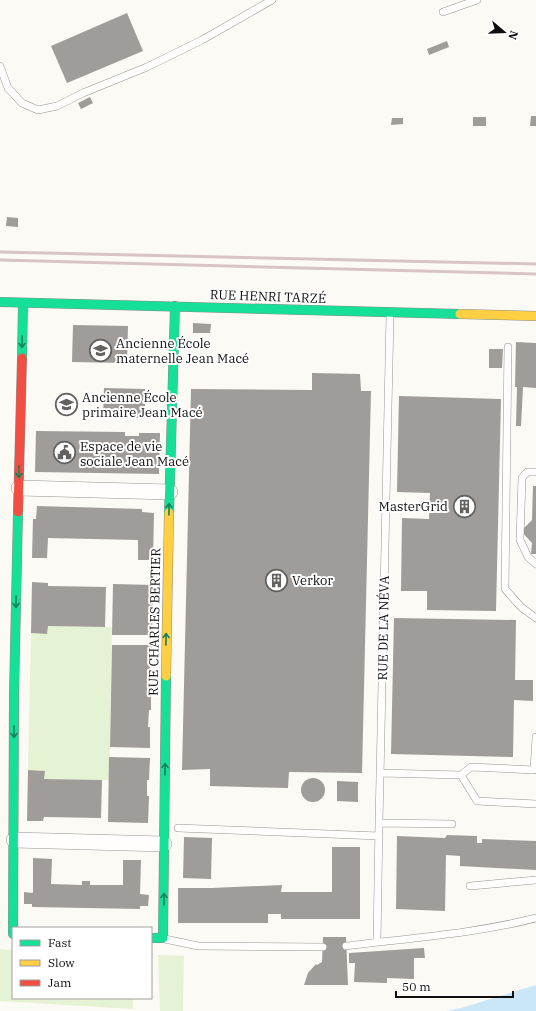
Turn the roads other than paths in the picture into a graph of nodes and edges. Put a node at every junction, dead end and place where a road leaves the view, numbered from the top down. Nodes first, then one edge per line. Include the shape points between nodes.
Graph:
1 (272, 0) edge
2 (476, 0) edge
3 (444, 12) dead end
4 (0, 66) edge
5 (0, 302) edge
6 (23, 303) junction
7 (175, 306) junction
8 (390, 313) junction
9 (536, 316) edge
10 (508, 347) dead end
11 (536, 472) edge
12 (19, 488) junction
13 (170, 492) junction
14 (536, 564) edge
15 (536, 618) edge
16 (536, 737) edge
17 (535, 770) edge
18 (380, 773) junction
19 (461, 775) junction
20 (536, 804) edge
21 (378, 823) junction
22 (452, 824) dead end
23 (178, 828) dead end
24 (378, 836) junction
25 (14, 840) junction
26 (164, 844) junction
27 (536, 880) edge
28 (470, 886) dead end
29 (536, 918) edge
30 (8, 933) edge
31 (152, 938) edge
32 (163, 938) junction
33 (377, 942) junction
34 (346, 946) dead end
35 (323, 947) dead end

1 - 4 lane via 202,40 57,106 38,110 22,103 8,88
2 - 3 lane
5 - 6 street, RUE HENRI TARZÉ
6 - 7 street, RUE HENRI TARZÉ
6 -> 12 street
7 - 8 street, RUE HENRI TARZÉ
7 - 13 street, RUE CHARLES BERTIER
8 - 9 street, RUE HENRI TARZÉ
8 - 18 lane, RUE DE LA NÉVA
10 - 15 lane via 505,589 521,607
11 - 14 lane via 528,472 522,478 520,540 528,557
12 - 13 street
12 -> 25 street via 14,695
26 -> 13 street, RUE CHARLES BERTIER
16 - 17 lane
17 - 19 lane via 471,768
18 - 19 lane
18 - 21 lane, RUE DE LA NÉVA
19 - 20 lane via 477,801
21 - 22 lane
21 - 24 lane, RUE DE LA NÉVA
23 - 24 lane
24 - 33 lane, RUE DE LA NÉVA
25 - 26 street
25 - 30 street
32 -> 26 street, RUE CHARLES BERTIER
27 - 28 lane
29 - 33 lane via 502,927
31 - 32 street
32 - 35 lane via 198,946
33 - 34 lane

